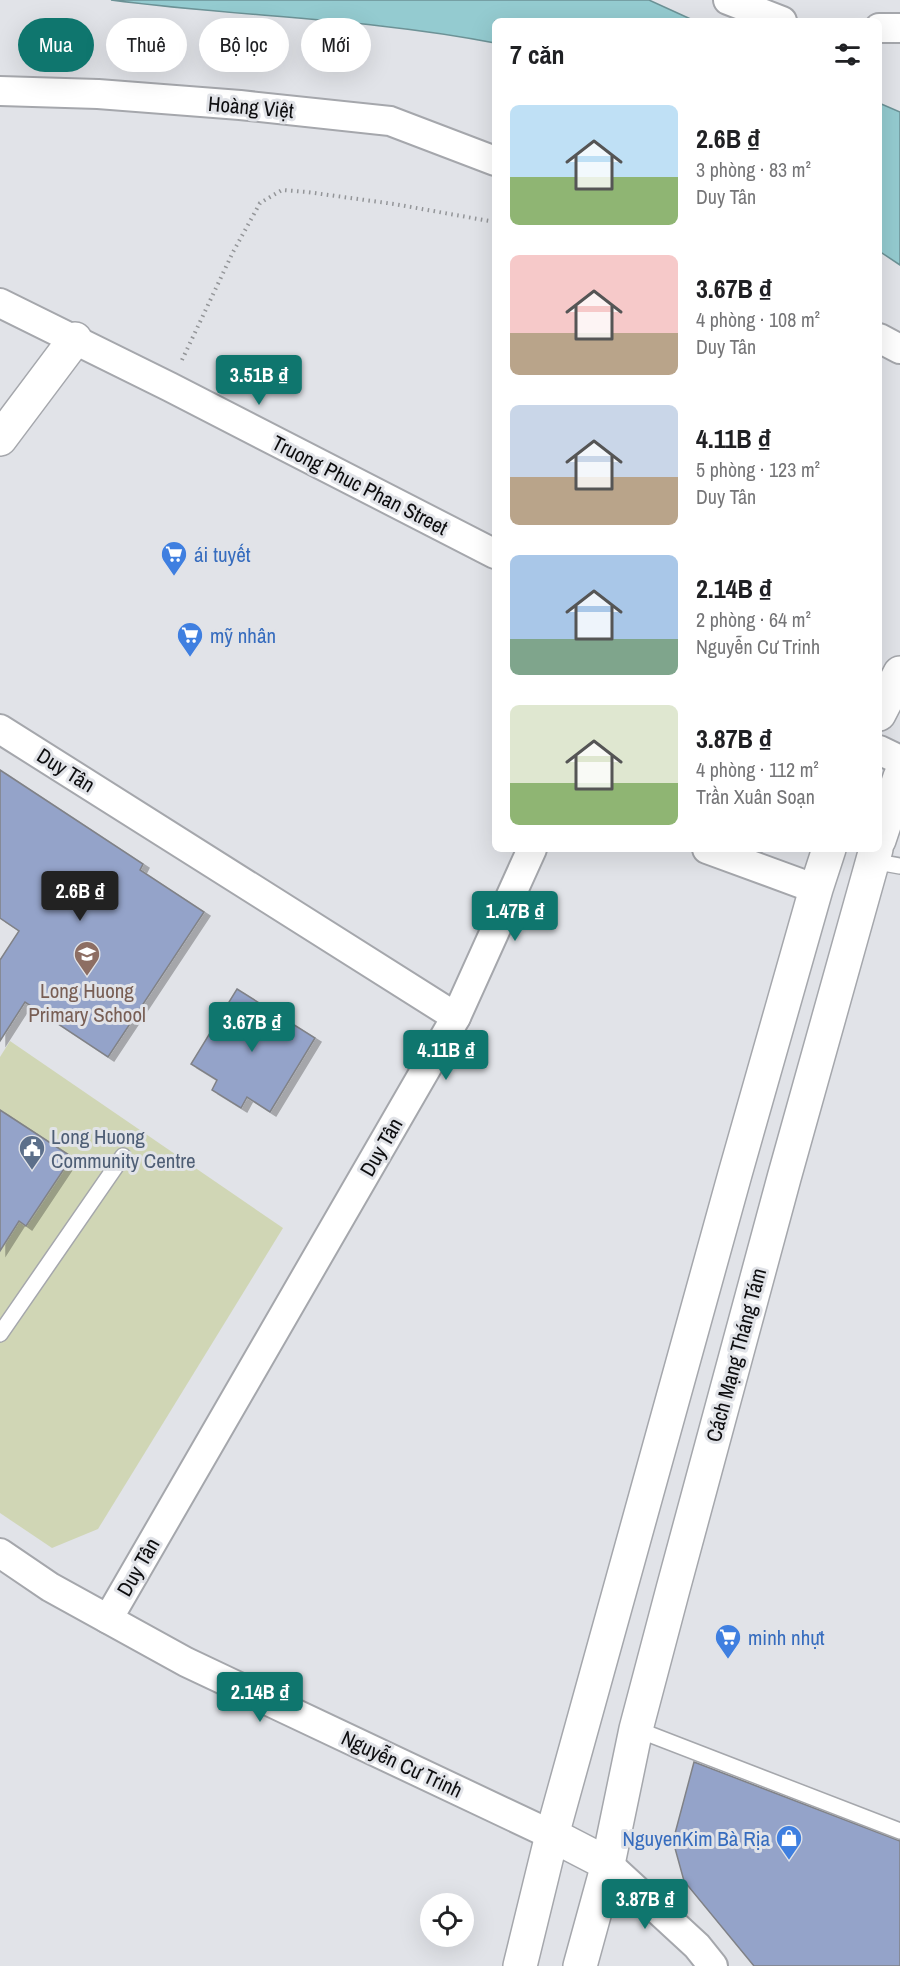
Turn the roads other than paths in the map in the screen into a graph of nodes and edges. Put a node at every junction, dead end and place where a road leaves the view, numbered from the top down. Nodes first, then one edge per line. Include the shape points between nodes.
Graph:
1 (728, 0) edge
2 (774, 18) edge
3 (0, 91) edge
4 (492, 160) edge
5 (0, 303) edge
6 (75, 339) junction
7 (882, 340) edge
8 (900, 349) edge
9 (0, 439) edge
10 (492, 552) edge
11 (900, 673) edge
12 (882, 708) edge
13 (0, 729) edge
14 (882, 751) edge
15 (900, 760) edge
16 (900, 777) edge
17 (531, 852) edge
18 (715, 852) edge
19 (828, 852) edge
20 (882, 854) edge
21 (816, 889) junction
22 (456, 1017) junction
23 (123, 1156) dead end
24 (0, 1334) edge
25 (0, 1553) edge
26 (108, 1619) junction
27 (636, 1729) junction
28 (900, 1831) edge
29 (552, 1835) junction
30 (608, 1864) junction
31 (520, 1966) edge
32 (580, 1966) edge
33 (713, 1966) edge

1 - 2 street
3 - 4 street, Hoàng Việt via 98,94 390,120
5 - 6 street, Truong Phuc Phan Street
6 - 9 main road
6 - 10 street, Truong Phuc Phan Street
7 - 8 street
11 - 12 main road
13 - 22 street, Duy Tân
14 - 15 street
16 - 20 main road, Cách Mạng Tháng Tám
17 - 22 street
18 - 21 street
19 - 21 main road
20 - 27 main road, Cách Mạng Tháng Tám via 784,1178
21 - 29 main road
22 - 26 street, Duy Tân
23 - 24 lane
25 - 26 street, Nguyễn Cư Trinh
26 - 29 street, Nguyễn Cư Trinh via 186,1662
27 - 28 lane
27 - 30 main road, Cách Mạng Tháng Tám
29 - 30 main road
29 - 31 main road
30 - 32 main road, Cách Mạng Tháng Tám
30 - 33 street via 697,1946

